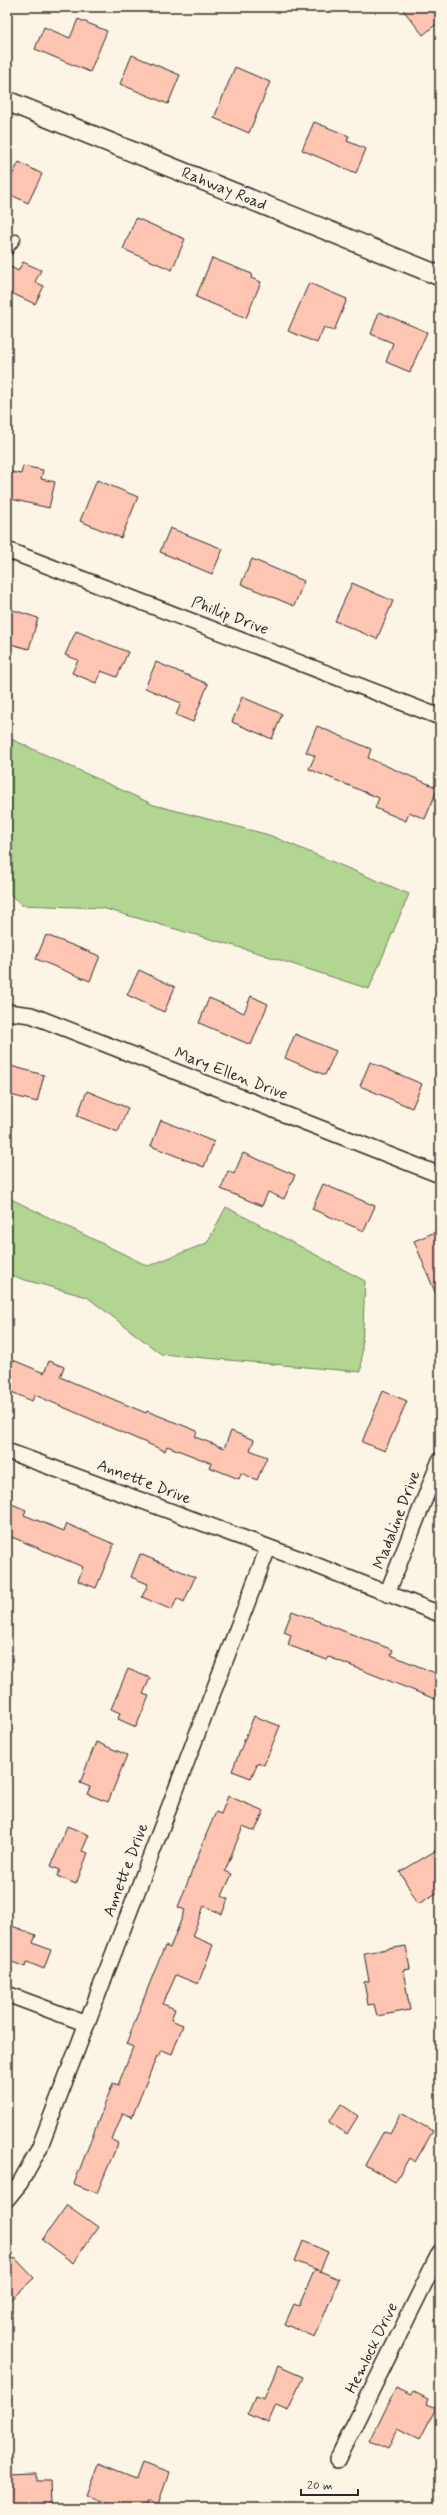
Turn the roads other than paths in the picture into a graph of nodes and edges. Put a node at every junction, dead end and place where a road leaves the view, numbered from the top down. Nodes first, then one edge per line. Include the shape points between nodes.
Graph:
1 (7, 101) edge
2 (16, 239) dead end
3 (7, 252) edge
4 (440, 276) edge
5 (7, 550) edge
6 (440, 717) edge
7 (7, 1012) edge
8 (440, 1175) edge
9 (7, 1451) edge
10 (440, 1460) edge
11 (268, 1548) junction
12 (388, 1594) junction
13 (440, 1614) edge
14 (7, 1994) edge
15 (87, 2024) junction
16 (7, 2198) edge
17 (440, 2252) edge
18 (337, 2460) dead end

1 - 4 street, Rahway Road
2 - 3 lane
5 - 6 street, Phillip Drive
7 - 8 street, Mary Ellen Drive via 30,1016 58,1026
9 - 11 street, Annette Drive
10 - 12 street, Madaline Drive
11 - 12 street, Annette Drive
11 - 15 street, Annette Drive
12 - 13 street, Annette Drive
14 - 15 street
15 - 16 street, Annette Drive via 39,2149 20,2183
17 - 18 street, Hemlock Drive

